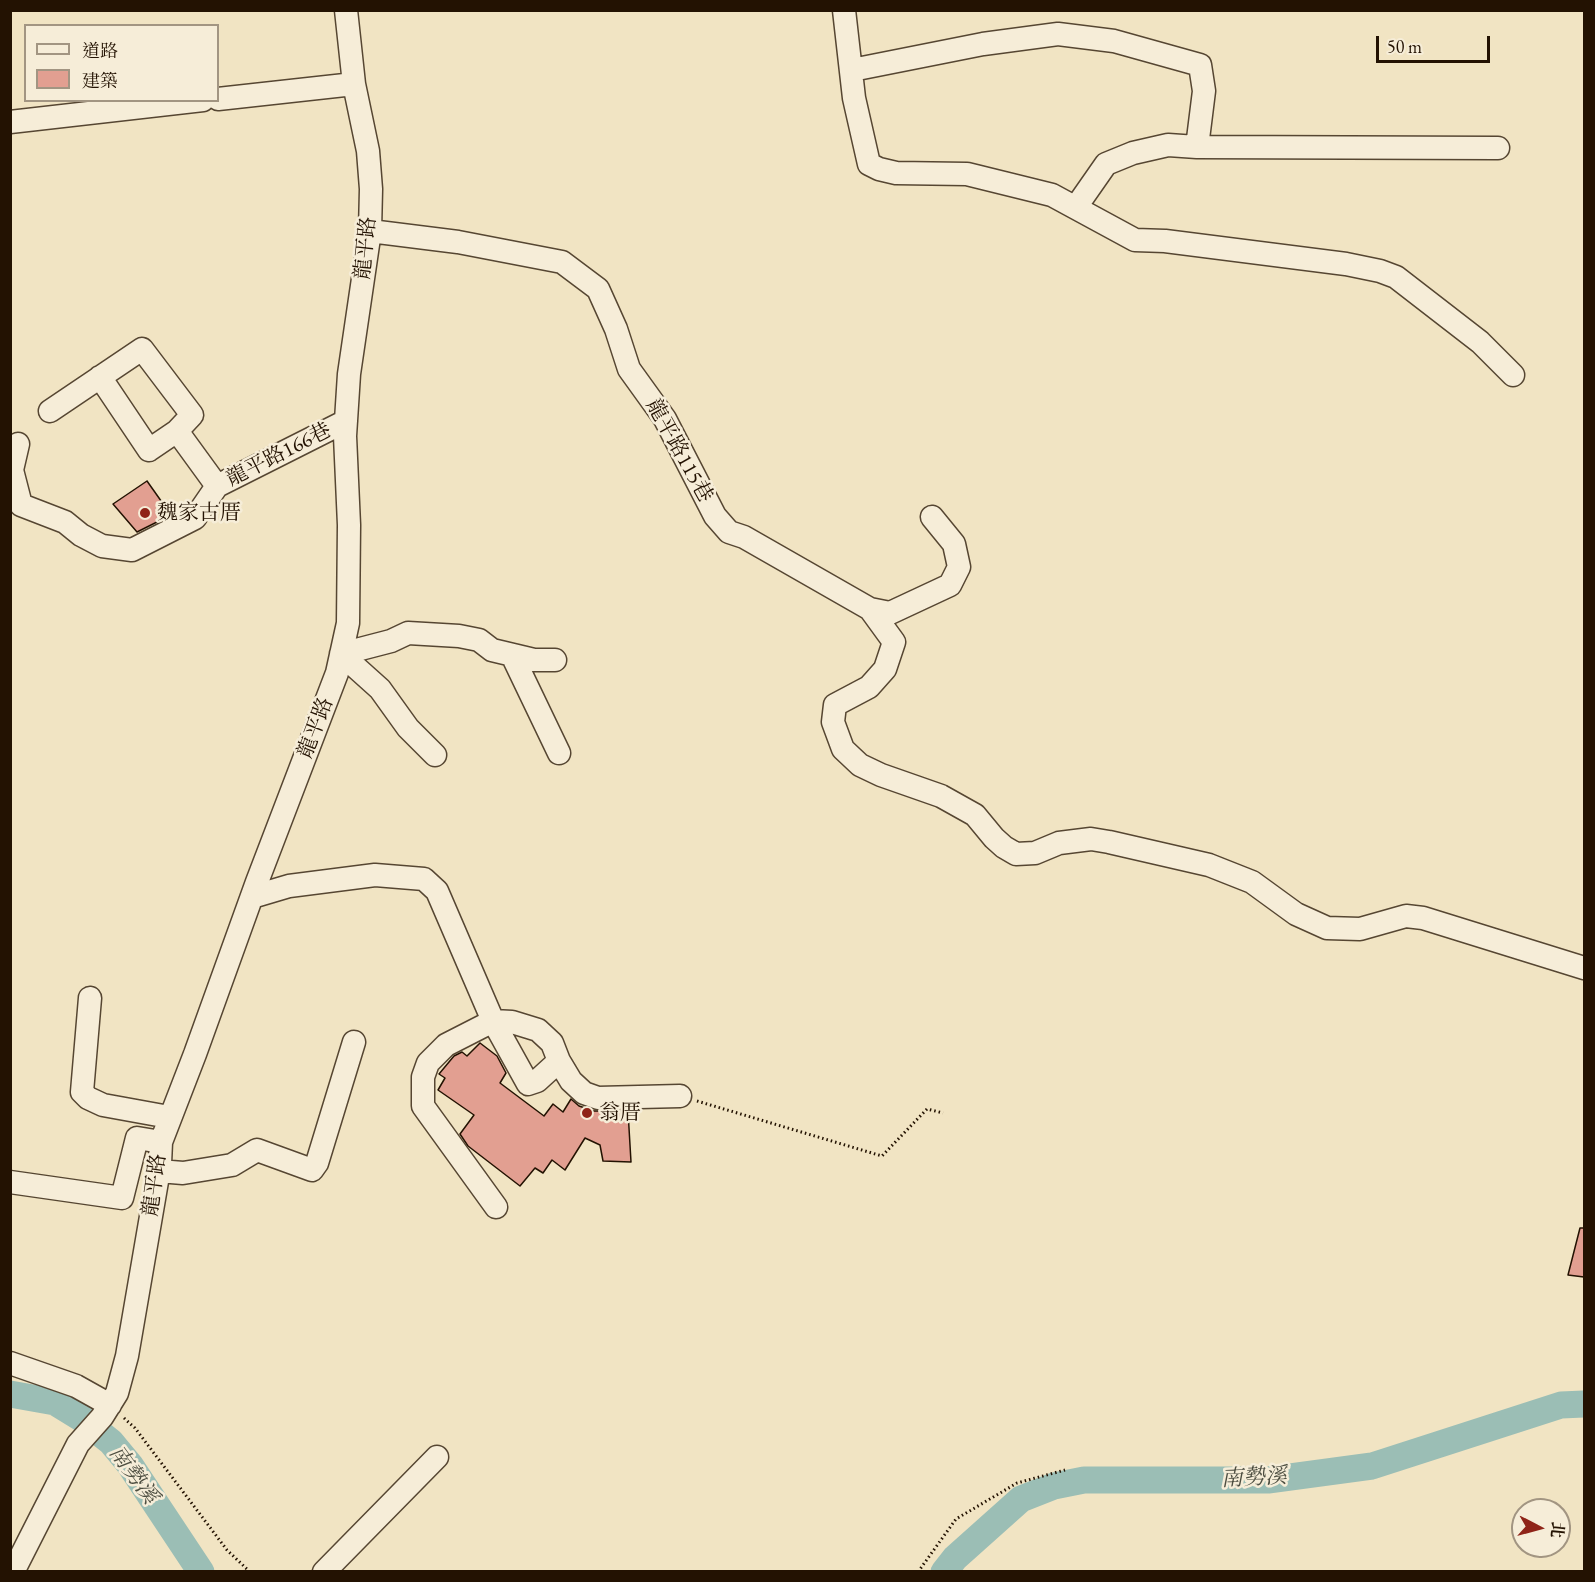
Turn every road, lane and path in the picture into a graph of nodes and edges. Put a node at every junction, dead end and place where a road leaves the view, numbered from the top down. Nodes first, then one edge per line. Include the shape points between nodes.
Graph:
1 (346, 10) edge
2 (844, 10) edge
3 (852, 70) junction
4 (354, 84) junction
5 (219, 99) edge
6 (185, 102) edge
7 (10, 122) edge
8 (1197, 147) junction
9 (1498, 148) dead end
10 (1076, 207) junction
11 (370, 231) junction
12 (1513, 375) dead end
13 (100, 377) junction
14 (50, 411) dead end
15 (346, 421) junction
16 (177, 431) junction
17 (18, 444) dead end
18 (216, 486) junction
19 (932, 517) dead end
20 (870, 609) junction
21 (341, 654) junction
22 (512, 655) junction
23 (555, 660) dead end
24 (559, 753) dead end
25 (435, 755) dead end
26 (252, 897) junction
27 (1584, 968) edge
28 (90, 998) dead end
29 (493, 1021) junction
30 (354, 1042) dead end
31 (559, 1061) junction
32 (680, 1096) joint
33 (943, 1113) dead end
34 (169, 1117) junction
35 (161, 1142) junction
36 (159, 1171) junction
37 (10, 1182) edge
38 (496, 1207) dead end
39 (10, 1363) edge
40 (106, 1411) junction
41 (437, 1457) dead end
42 (1065, 1470) dead end
43 (13, 1572) edge
44 (250, 1572) edge
45 (324, 1572) edge
46 (918, 1572) edge

1 - 4 street, 龍平路
2 - 3 street
3 - 8 street via 983,44 1058,34 1113,41 1200,65 1204,90
3 - 10 street via 854,98 869,164 897,173 967,174 1052,195
4 - 5 street
4 - 11 street, 龍平路 via 368,151
6 - 7 street
8 - 9 street
8 - 10 street via 1168,145 1106,164
10 - 12 street via 1135,240 1346,264 1396,277 1480,342
11 - 15 street, 龍平路
11 - 20 street, 龍平路115巷 via 458,242 562,262 598,289 628,369 665,419 715,516 729,532
13 - 14 street
13 - 16 street via 148,450
13 - 16 street via 142,349 192,415
15 - 18 street, 龍平路166巷
15 - 21 street, 龍平路 via 348,623
16 - 18 street
17 - 18 street, 龍平路166巷 via 12,470 21,505 65,522 102,546 132,550 186,523 195,518
19 - 20 street, 龍平路115巷 via 954,544 959,567 950,585 890,613
20 - 27 street via 894,642 885,669 868,687 836,705 833,722 843,749 860,765 880,775 941,796 975,814 994,838 1016,854 1035,853 1080,840 1109,842 1209,865 1252,882 1296,914 1328,928 1360,929 1406,916 1423,918
21 - 22 street via 408,633 479,640 492,650
21 - 25 street via 380,689 408,728
21 - 26 street, 龍平路
22 - 23 street
22 - 24 street
26 - 29 street via 289,886 375,875 424,879 437,891
26 - 34 street, 龍平路
28 - 34 street via 82,1092 103,1105
29 - 31 street via 538,1030 552,1043
29 - 31 street via 528,1084
29 - 38 street via 446,1045 428,1063 422,1094 423,1106 433,1122
30 - 36 street via 312,1170 257,1150 232,1165 183,1173
31 - 32 street via 571,1081 584,1093 598,1098
32 - 33 path via 882,1156 927,1109
34 - 35 street, 龍平路
35 - 36 street, 龍平路
35 - 37 street via 137,1138 122,1198
36 - 40 street, 龍平路 via 127,1356 117,1393
39 - 40 street via 76,1386
40 - 43 street, 龍平路 via 78,1444
40 - 44 path via 135,1428 227,1550
41 - 45 street
42 - 46 path via 1017,1483 956,1519

